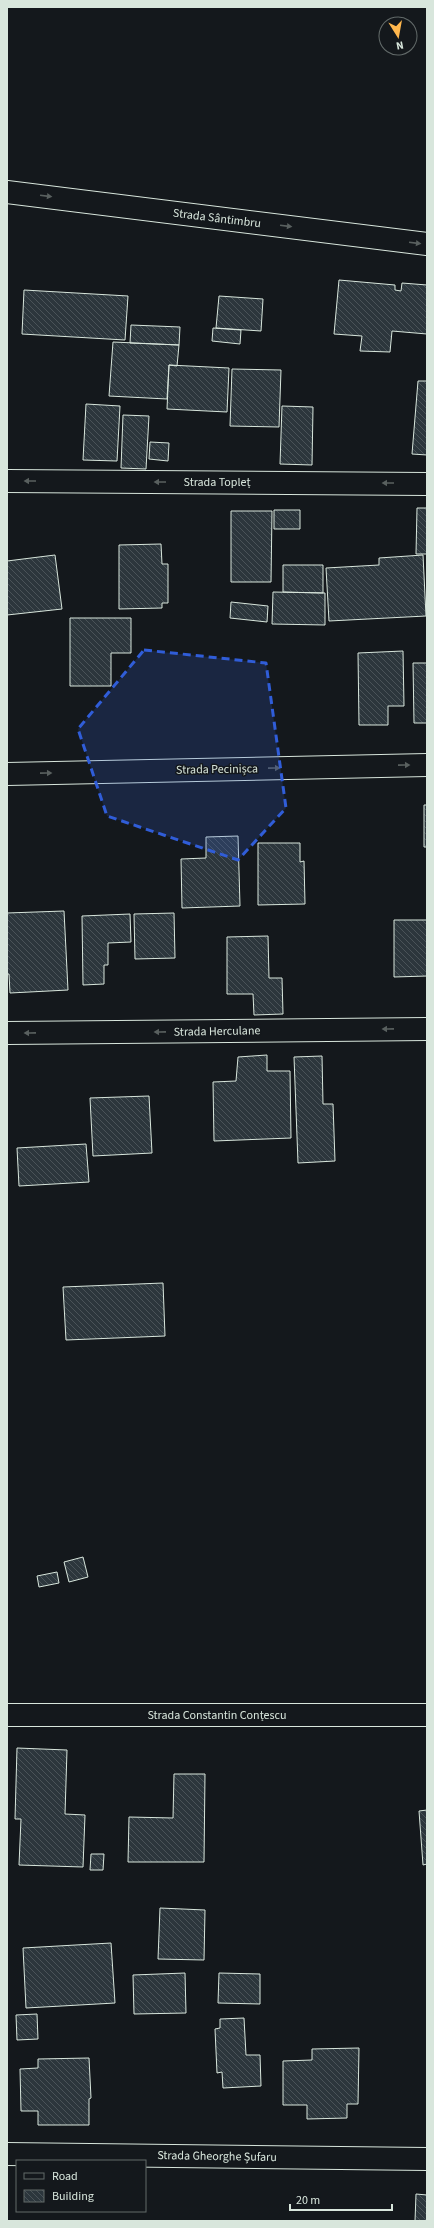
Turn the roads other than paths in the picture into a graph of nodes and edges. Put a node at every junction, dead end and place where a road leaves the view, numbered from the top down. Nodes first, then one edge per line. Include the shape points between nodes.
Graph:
1 (7, 192) edge
2 (427, 244) edge
3 (7, 481) edge
4 (427, 484) edge
5 (427, 765) edge
6 (7, 774) edge
7 (427, 1029) edge
8 (7, 1033) edge
9 (7, 1715) edge
10 (427, 1715) edge
11 (7, 2154) edge
12 (427, 2159) edge

1 -> 2 street, Strada Sântimbru
4 -> 3 street, Strada Topleț
6 -> 5 street, Strada Pecinișca
7 -> 8 street, Strada Herculane
9 - 10 street, Strada Constantin Conțescu
11 - 12 street, Strada Gheorghe Șufaru

